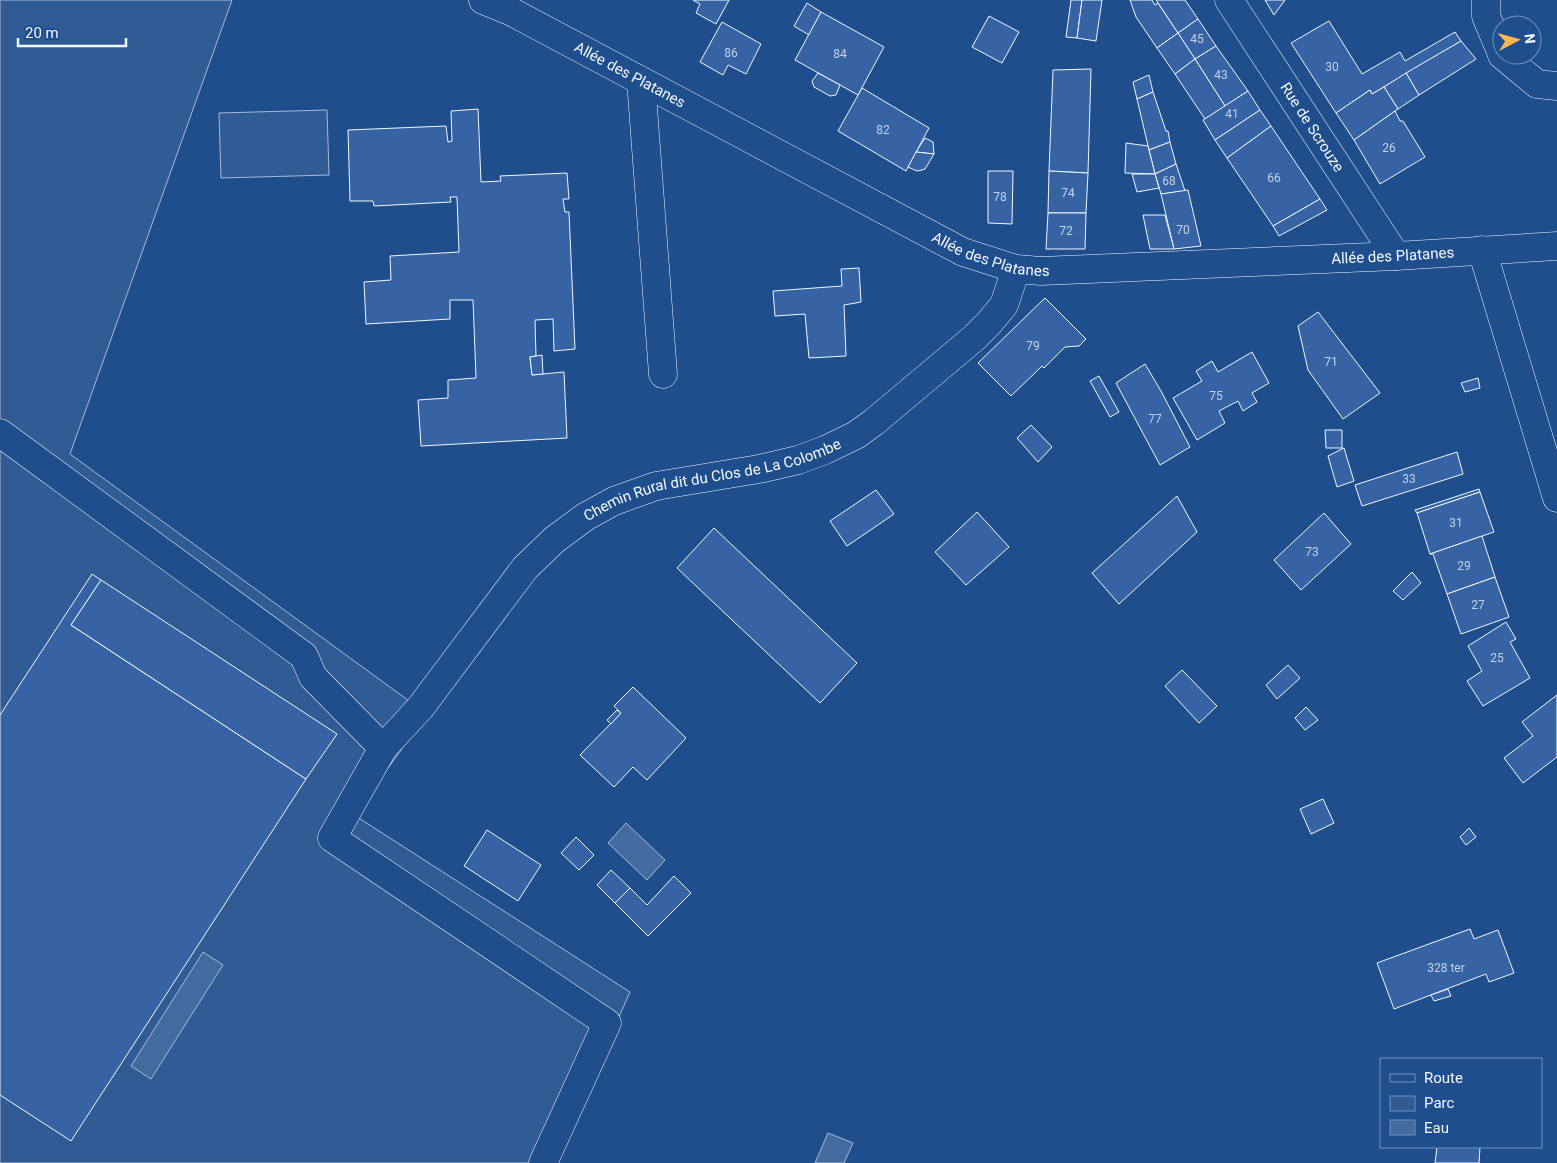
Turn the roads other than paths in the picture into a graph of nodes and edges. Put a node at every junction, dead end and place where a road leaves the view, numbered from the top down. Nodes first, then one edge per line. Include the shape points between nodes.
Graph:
1 (483, 0) edge
2 (1229, 0) edge
3 (1486, 0) edge
4 (1492, 31) edge
5 (1514, 65) edge
6 (642, 81) junction
7 (1557, 86) edge
8 (1557, 246) edge
9 (1482, 250) junction
10 (1396, 256) junction
11 (1016, 269) junction
12 (663, 374) dead end
13 (0, 433) edge
14 (1557, 498) edge
15 (383, 748) junction
16 (543, 1163) edge

1 - 6 street, Allée des Platanes
2 - 10 street, Rue de Scrouze
3 - 4 street via 1486,16
5 - 7 street via 1537,84
6 - 11 street, Allée des Platanes via 963,252
6 - 12 street
8 - 9 street, Allée des Platanes
9 - 10 street, Allée des Platanes
9 - 14 street
10 - 11 street, Allée des Platanes via 1041,271
11 - 15 street, Chemin Rural dit du Clos de La Colombe via 1004,305 989,323 856,435 798,460 656,486 614,501 554,540 525,568 420,708
13 - 15 street via 304,656 313,677
15 - 16 street, Chemin Rural dit du Clos de La Colombe via 332,838 607,1023

